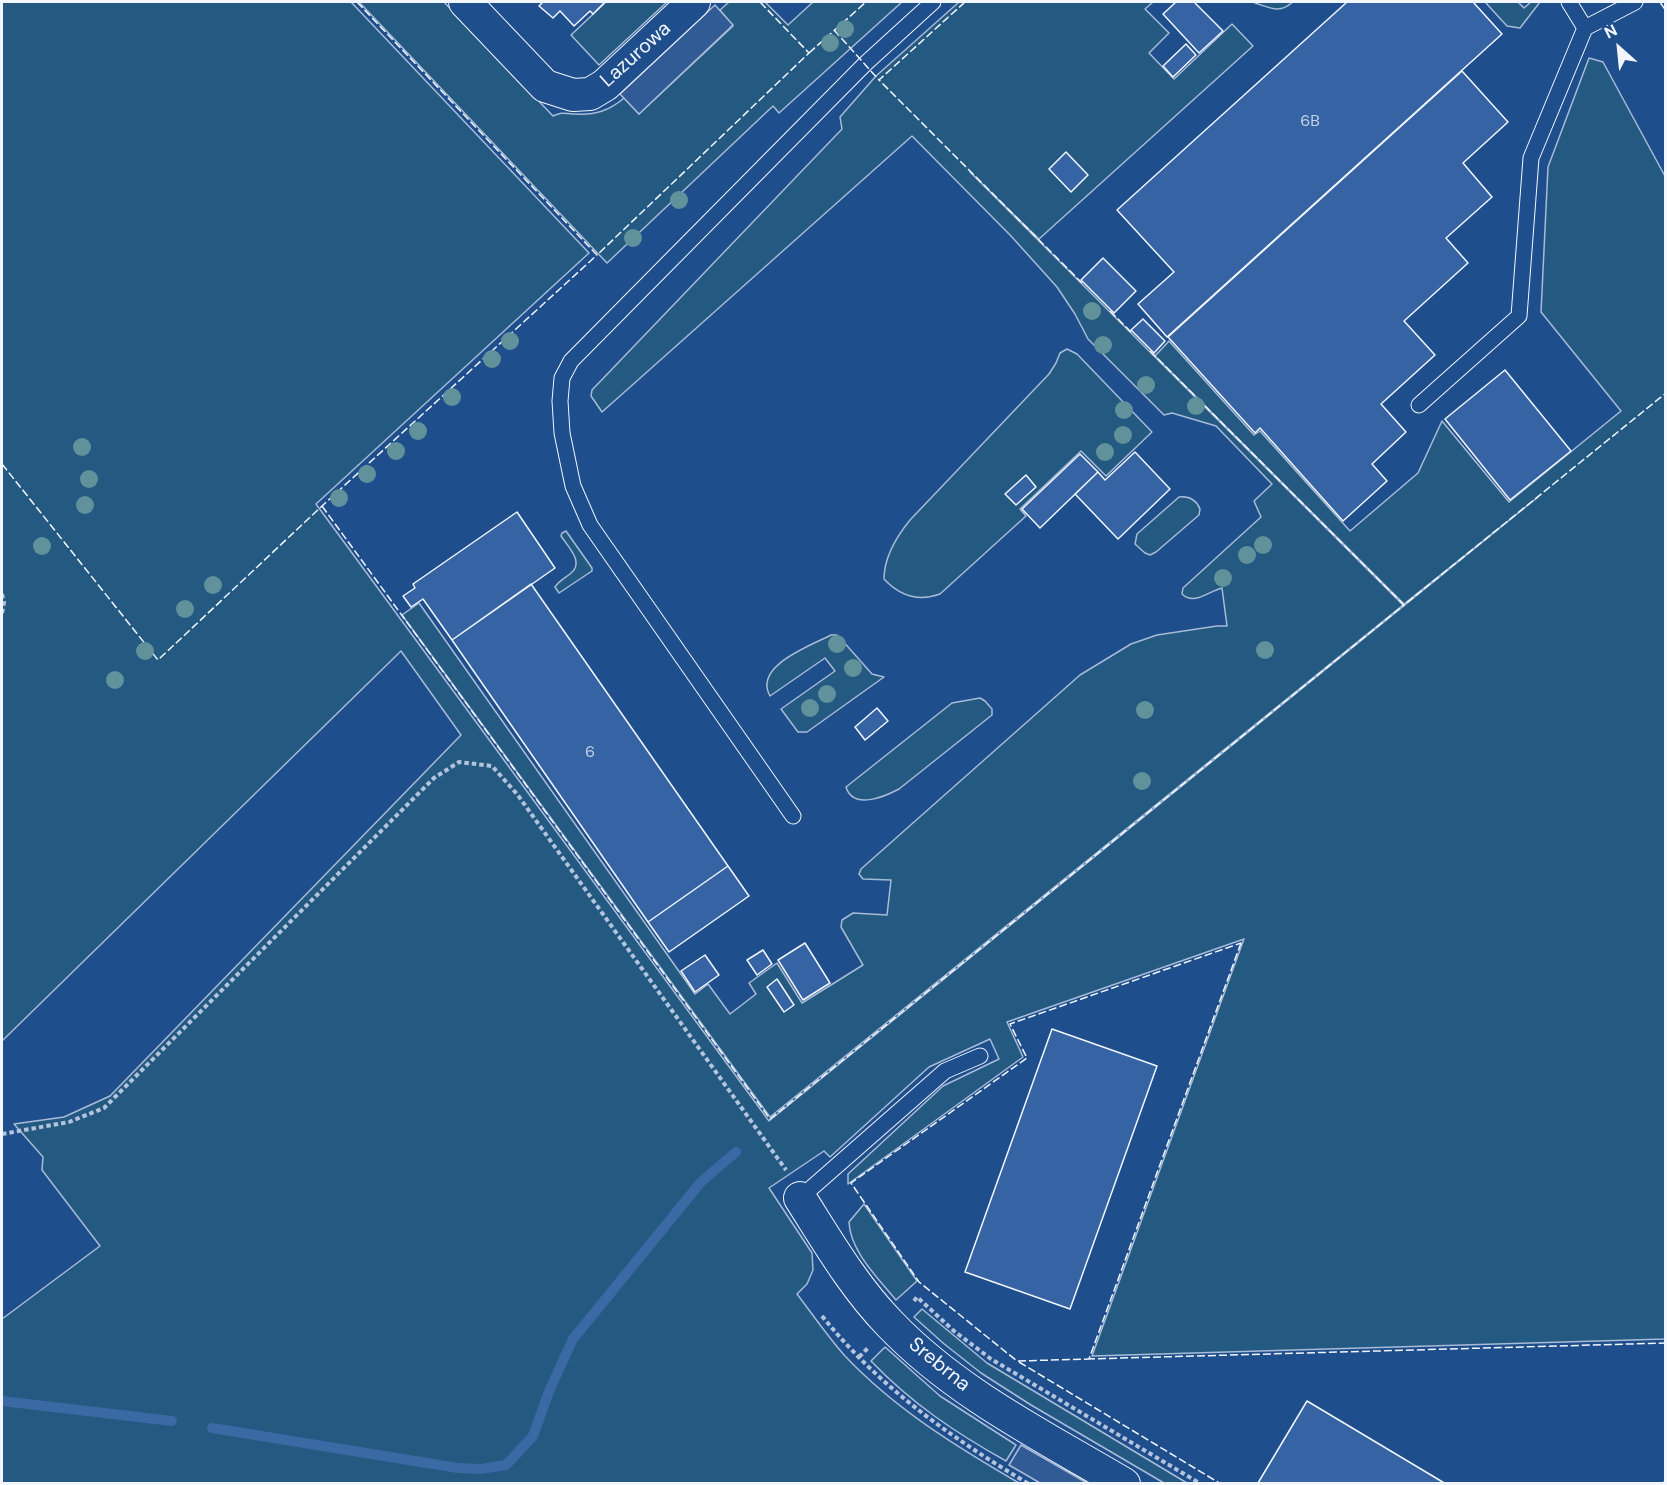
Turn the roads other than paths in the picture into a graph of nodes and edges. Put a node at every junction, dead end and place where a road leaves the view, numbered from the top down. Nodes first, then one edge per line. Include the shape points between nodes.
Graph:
1 (465, 2) edge
2 (694, 2) edge
3 (933, 2) edge
4 (1569, 2) edge
5 (1635, 2) edge
6 (1585, 28) junction
7 (1419, 405) dead end
8 (793, 816) dead end
9 (980, 1056) dead end
10 (800, 1198) joint
11 (1124, 1484) edge

1 - 2 street, Lazurowa via 546,86 573,95 590,94 605,85
3 - 8 lane via 865,64 571,361 562,378 562,433 573,486 590,525
4 - 6 lane
5 - 6 lane
6 - 7 lane via 1531,158 1519,316
9 - 10 lane via 945,1071
10 - 11 street, Srebrna via 850,1275 891,1325 924,1356 991,1405

